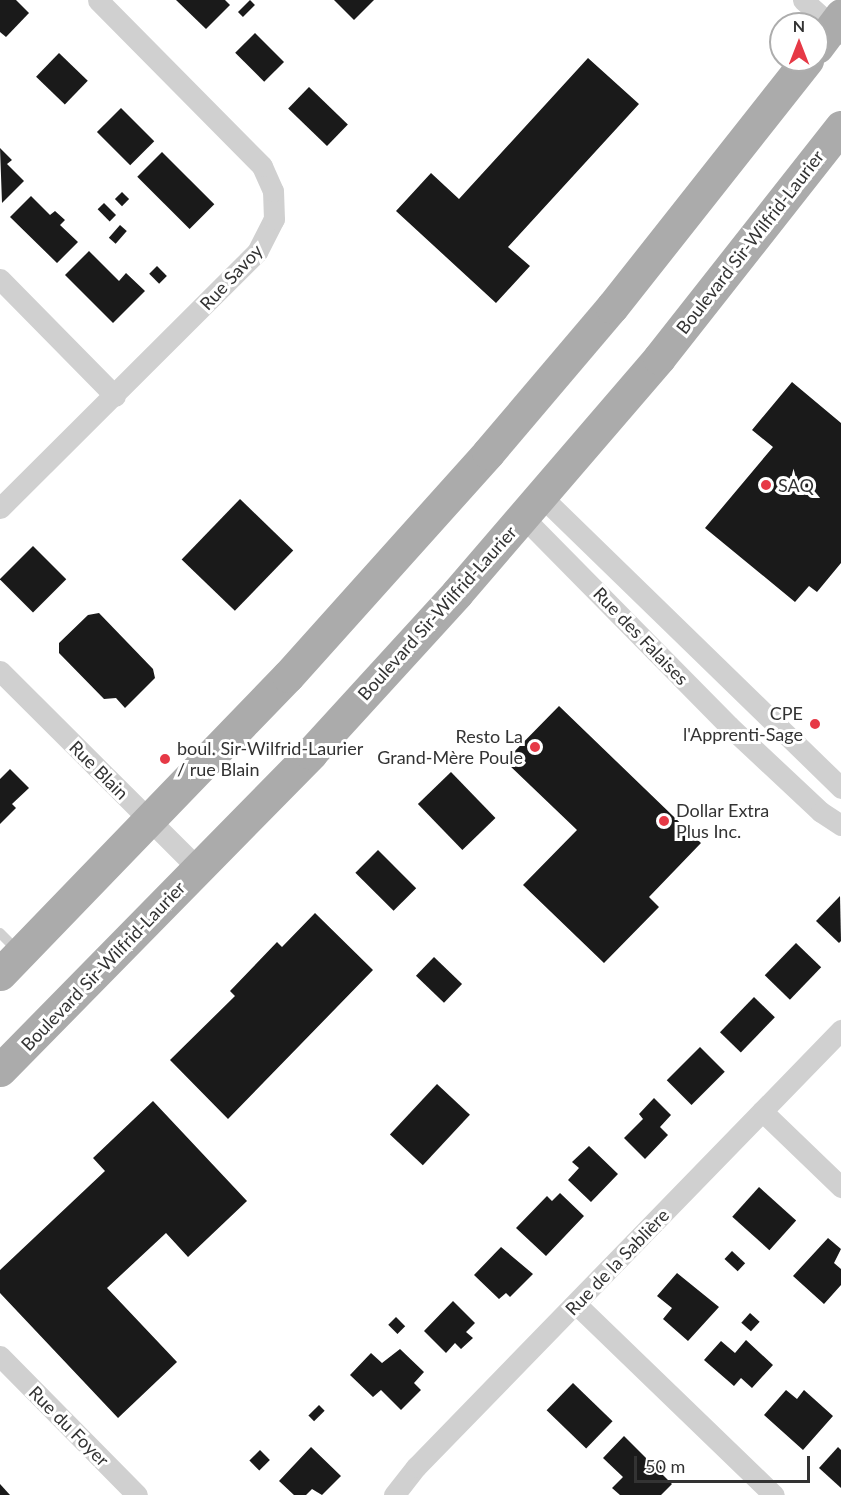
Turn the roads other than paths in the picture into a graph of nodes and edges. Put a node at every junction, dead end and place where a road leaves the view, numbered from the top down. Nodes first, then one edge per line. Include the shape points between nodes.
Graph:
1 (98, 0) edge
2 (803, 0) edge
3 (834, 33) edge
4 (798, 72) edge
5 (841, 127) edge
6 (0, 279) edge
7 (115, 396) junction
8 (532, 506) junction
9 (0, 508) edge
10 (0, 671) edge
11 (841, 788) edge
12 (150, 820) junction
13 (841, 825) edge
14 (198, 868) junction
15 (7, 954) edge
16 (841, 1030) edge
17 (0, 1071) edge
18 (762, 1111) junction
19 (841, 1187) edge
20 (576, 1304) junction
21 (0, 1356) edge
22 (137, 1495) edge
23 (394, 1495) edge
24 (774, 1495) edge

1 - 7 street, Rue Savoy via 262,166 275,201 271,228 263,244
2 - 3 street
4 - 12 main road via 612,307 488,453 288,676
5 - 8 main road, Boulevard Sir-Wilfrid-Laurier via 666,349
6 - 7 street
7 - 9 street, Rue Savoy
8 - 11 street, Rue des Falaises
8 - 13 street, Rue des Falaises via 729,726 821,812
8 - 14 main road, Boulevard Sir-Wilfrid-Laurier via 311,753
10 - 12 street, Rue Blain
12 - 14 street, Rue Blain
12 - 15 main road
14 - 17 main road, Boulevard Sir-Wilfrid-Laurier
16 - 18 street, Rue de la Sablière
18 - 19 street
18 - 20 street, Rue de la Sablière
20 - 23 street, Rue de la Sablière via 416,1467
20 - 24 street
21 - 22 street, Rue du Foyer

